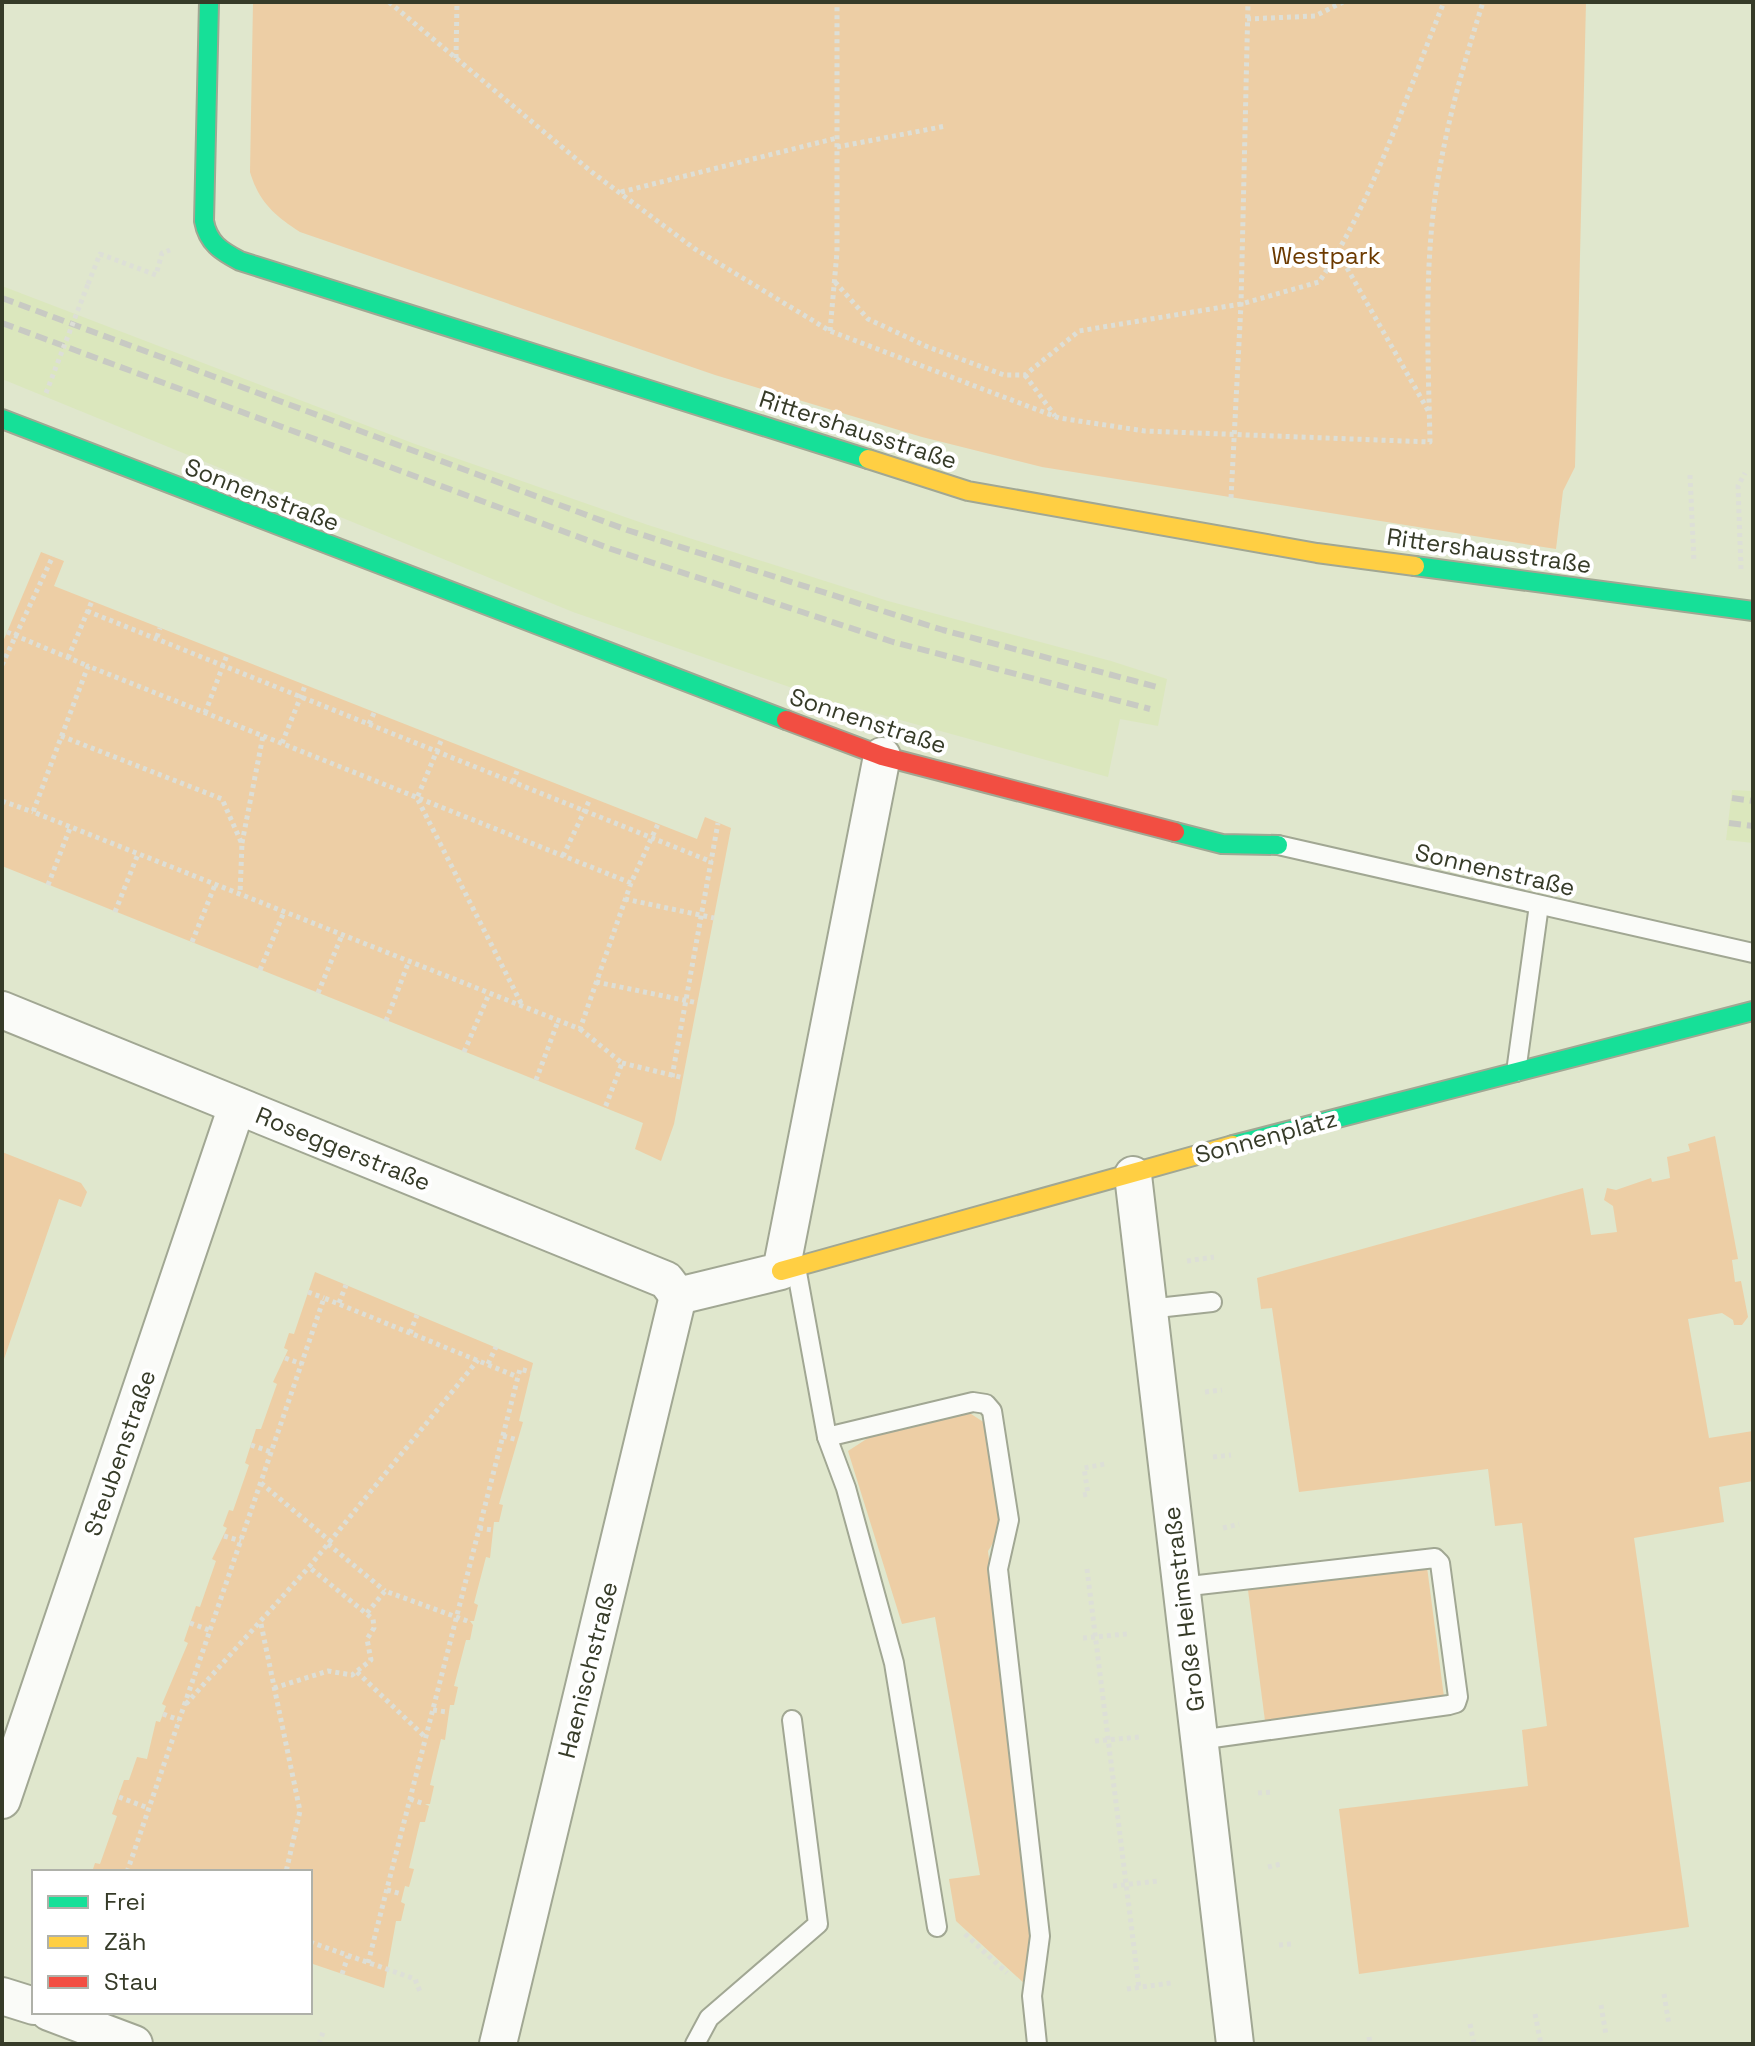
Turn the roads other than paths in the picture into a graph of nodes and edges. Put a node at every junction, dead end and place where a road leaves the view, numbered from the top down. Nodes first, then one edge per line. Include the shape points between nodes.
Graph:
1 (209, 2) edge
2 (2, 419) edge
3 (1753, 611) edge
4 (882, 756) junction
5 (1278, 845) joint
6 (1539, 905) junction
7 (1753, 953) edge
8 (2, 1010) edge
9 (1753, 1011) edge
10 (1516, 1072) junction
11 (237, 1106) junction
12 (1133, 1175) junction
13 (788, 1269) junction
14 (678, 1296) junction
15 (1212, 1302) dead end
16 (1148, 1309) junction
17 (827, 1437) junction
18 (1181, 1587) junction
19 (792, 1720) dead end
20 (1199, 1740) junction
21 (2, 1800) edge
22 (937, 1927) road end
23 (2, 1996) edge
24 (32, 2005) edge
25 (54, 2014) edge
26 (134, 2044) edge
27 (498, 2044) edge
28 (695, 2044) edge
29 (1037, 2044) edge
30 (1235, 2044) edge

1 - 3 street, Rittershausstraße via 204,221 210,241 228,255 968,491 1229,539
2 - 4 street, Sonnenstraße
4 - 5 street, Sonnenstraße via 1222,844
4 - 13 street
5 - 6 lane, Sonnenstraße
6 - 7 lane, Sonnenstraße
6 - 10 lane
8 - 11 street, Roseggerstraße
9 - 10 street, Sonnenplatz
10 - 12 street, Sonnenplatz
11 - 14 street, Roseggerstraße via 666,1280
11 - 21 street, Steubenstraße
12 - 13 street, Sonnenplatz
12 - 16 street, Große Heimstraße
13 - 14 street, Sonnenplatz
13 - 17 lane
14 - 27 street, Haenischstraße
15 - 16 lane
16 - 18 street, Große Heimstraße
17 - 22 lane via 851,1503 894,1663
17 - 29 lane via 973,1402 992,1411 1009,1520 998,1569 1040,1936 1032,1996
18 - 20 street, Große Heimstraße
18 - 20 lane via 1435,1558 1440,1563 1458,1697 1449,1705
19 - 28 lane via 818,1924 709,2018
20 - 30 street, Große Heimstraße
23 - 24 street
25 - 26 street

